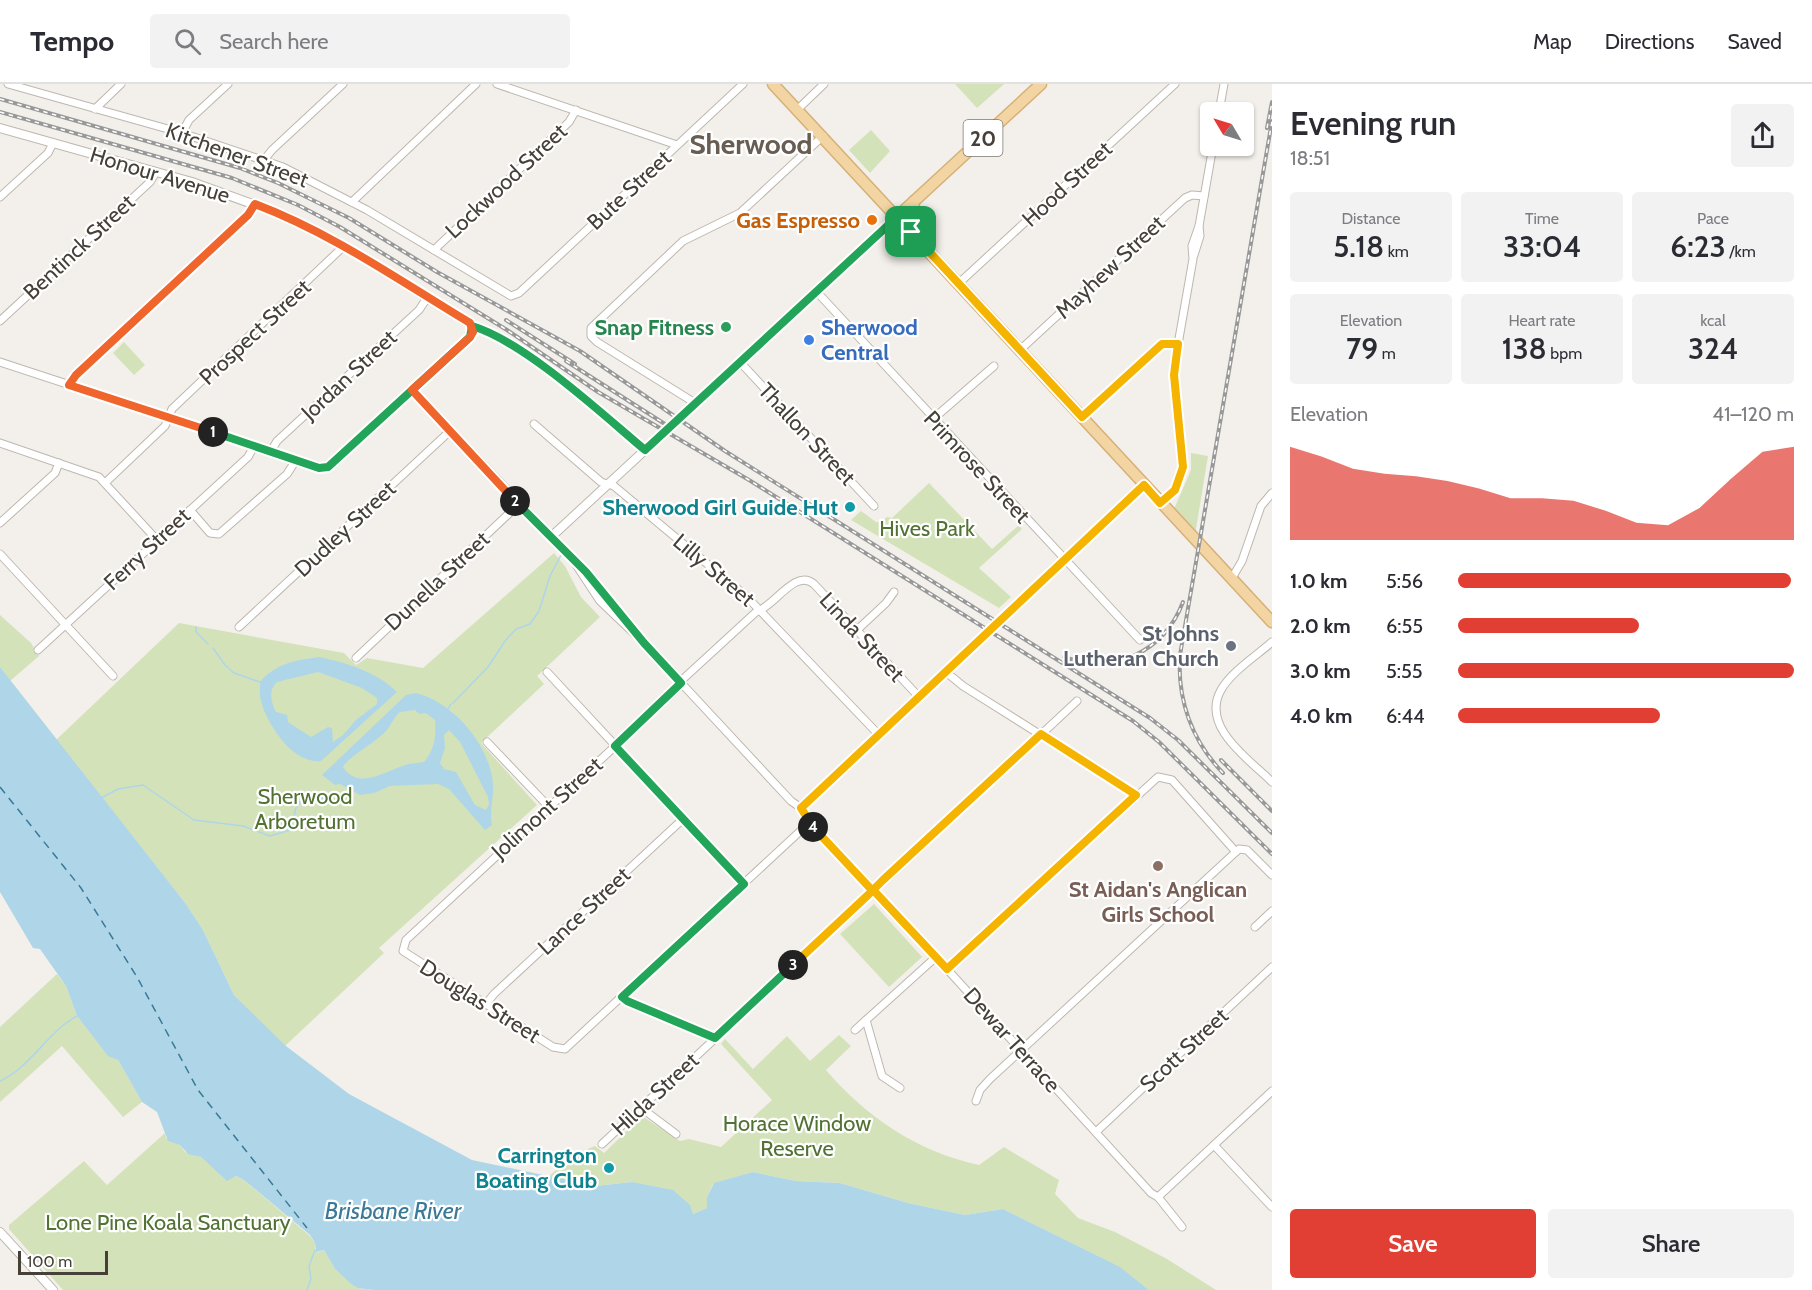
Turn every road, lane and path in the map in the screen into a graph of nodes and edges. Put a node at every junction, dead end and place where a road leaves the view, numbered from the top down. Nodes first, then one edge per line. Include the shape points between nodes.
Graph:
1 (8, 84) edge
2 (121, 84) edge
3 (228, 84) edge
4 (343, 84) edge
5 (476, 84) edge
6 (497, 84) edge
7 (743, 84) edge
8 (773, 84) edge
9 (824, 84) edge
10 (1041, 84) edge
11 (1175, 84) edge
12 (1224, 84) edge
13 (1221, 102) edge
14 (95, 109) junction
15 (798, 109) junction
16 (576, 110) junction
17 (0, 128) edge
18 (182, 133) junction
19 (823, 136) junction
20 (53, 143) junction
21 (677, 145) junction
22 (1211, 156) edge
23 (264, 160) junction
24 (156, 172) junction
25 (1204, 196) junction
26 (0, 197) edge
27 (914, 201) junction
28 (352, 202) junction
29 (255, 204) junction
30 (897, 217) junction
31 (911, 232) junction
32 (344, 246) junction
33 (434, 250) junction
34 (958, 284) junction
35 (816, 291) junction
36 (514, 296) joint
37 (427, 298) junction
38 (0, 321) edge
39 (472, 326) junction
40 (1178, 344) junction
41 (1020, 350) junction
42 (0, 362) edge
43 (740, 362) junction
44 (994, 366) dead end
45 (69, 385) junction
46 (412, 390) junction
47 (695, 403) junction
48 (1082, 417) junction
49 (169, 418) junction
50 (933, 419) junction
51 (534, 424) dead end
52 (450, 431) junction
53 (0, 443) edge
54 (254, 446) junction
55 (645, 450) junction
56 (271, 452) junction
57 (296, 460) junction
58 (59, 463) junction
59 (105, 483) junction
60 (607, 484) junction
61 (1144, 485) junction
62 (1272, 493) edge
63 (1160, 503) junction
64 (518, 505) junction
65 (874, 506) dead end
66 (190, 510) junction
67 (0, 523) edge
68 (551, 537) junction
69 (157, 540) junction
70 (0, 554) edge
71 (1064, 561) junction
72 (1232, 578) junction
73 (804, 579) joint
74 (894, 592) dead end
75 (761, 610) junction
76 (1272, 622) edge
77 (66, 624) junction
78 (239, 627) dead end
79 (856, 631) junction
80 (1140, 640) dead end
81 (1272, 642) edge
82 (38, 650) dead end
83 (356, 658) dead end
84 (547, 672) dead end
85 (946, 672) junction
86 (113, 676) dead end
87 (681, 683) junction
88 (919, 698) junction
89 (1077, 701) dead end
90 (1041, 734) junction
91 (879, 735) junction
92 (487, 742) dead end
93 (615, 746) junction
94 (1272, 782) edge
95 (1136, 795) junction
96 (549, 807) junction
97 (801, 808) junction
98 (683, 819) junction
99 (809, 823) junction
100 (1236, 852) junction
101 (1272, 875) edge
102 (744, 884) junction
103 (873, 890) junction
104 (1272, 911) edge
105 (1255, 927) dead end
106 (403, 949) joint
107 (936, 957) junction
108 (1272, 967) edge
109 (947, 969) junction
110 (622, 997) junction
111 (486, 1004) junction
112 (867, 1020) junction
113 (855, 1030) dead end
114 (715, 1038) junction
115 (1021, 1050) junction
116 (900, 1088) dead end
117 (1272, 1091) edge
118 (976, 1101) dead end
119 (640, 1107) junction
120 (1096, 1132) junction
121 (676, 1134) dead end
122 (602, 1144) dead end
123 (1214, 1145) junction
124 (1158, 1197) junction
125 (1272, 1207) edge
126 (1182, 1227) dead end
127 (0, 1232) edge
128 (53, 1290) edge

1 - 14 street, Kitchener Street
2 - 14 street
3 - 18 street via 189,120
4 - 23 street
5 - 28 street
6 - 16 street
7 - 21 street, Bute Street
8 - 15 main road
9 - 15 street
10 - 27 main road, 20
11 - 34 street, Hood Street
12 - 13 street
14 - 18 street, Kitchener Street
15 - 19 main road
16 - 21 street
16 - 33 street, Lockwood Street via 569,122
17 - 20 street, Honour Avenue
18 - 23 street, Kitchener Street
19 - 30 main road
19 - 47 street via 737,215 678,245 594,325 590,334 597,342
20 - 24 street, Honour Avenue
20 - 26 street via 48,153
21 - 36 street, Bute Street
22 - 25 street
23 - 28 street, Kitchener Street
24 - 29 street, Honour Avenue
24 - 38 street, Bentinck Street via 150,182
25 - 40 street
25 - 41 street, Mayhew Street via 1185,198
27 - 30 main road, 20
27 - 31 main road
28 - 33 street, Kitchener Street
29 - 32 street, Honour Avenue via 296,220
29 - 45 street via 248,215
30 - 31 main road
30 - 35 street
31 - 34 main road
32 - 37 street, Honour Avenue
32 - 49 street, Prospect Street via 172,409
33 - 36 street, Kitchener Street via 507,296
34 - 41 main road
35 - 43 street
35 - 50 street, Primrose Street
37 - 39 street, Honour Avenue
37 - 56 street, Jordan Street via 419,310 277,441
39 - 46 street via 470,337
39 - 55 street, Honour Avenue via 534,359
40 - 48 street via 1162,344
40 - 63 street via 1174,375 1183,467 1175,490
41 - 48 main road
42 - 45 street
43 - 47 street
43 - 65 street, Thallon Street
44 - 50 street
45 - 49 street
46 - 52 street, Dewar Terrace
46 - 57 street via 326,468
47 - 55 street
48 - 61 main road
49 - 54 street
49 - 59 street, Prospect Street
50 - 71 street, Primrose Street
51 - 60 street, Lilly Street
52 - 64 street, Dewar Terrace
52 - 78 street, Dudley Street
53 - 58 street
54 - 56 street
54 - 66 street, Ferry Street via 248,457
55 - 60 street
56 - 57 street
57 - 66 street via 287,474 219,534 210,533
58 - 59 street via 97,476
58 - 67 street via 55,472
59 - 69 street
60 - 68 street
60 - 75 street, Lilly Street
61 - 63 main road
61 - 71 street
62 - 72 street via 1261,506
63 - 72 main road
64 - 68 street, Dewar Terrace
64 - 83 street, Dunella Street
66 - 69 street, Ferry Street
68 - 87 street, Dewar Terrace
69 - 77 street, Ferry Street
70 - 77 street
71 - 80 street, Primrose Street
71 - 85 street
72 - 76 main road
73 - 75 street, Jolimont Street via 796,581
73 - 79 street, Linda Street
74 - 79 street
75 - 87 street, Jolimont Street
75 - 91 street, Lilly Street
77 - 82 street, Ferry Street
77 - 86 street
79 - 88 street, Linda Street
81 - 94 street via 1226,684 1217,700 1217,717 1227,736
84 - 93 street
85 - 88 street
85 - 90 street
87 - 93 street, Jolimont Street
87 - 97 street, Dewar Terrace via 790,801
88 - 91 street
89 - 90 street, Hilda Street
90 - 95 street
90 - 103 street, Hilda Street
91 - 97 street
92 - 96 street
93 - 96 street, Jolimont Street
93 - 98 street
95 - 100 street via 1156,778 1170,779
95 - 109 street
96 - 106 street, Jolimont Street via 406,940
97 - 99 street, Dewar Terrace
98 - 102 street
98 - 111 street, Lance Street
99 - 102 street
99 - 103 street, Dewar Terrace
100 - 101 street via 1246,849
100 - 115 street
102 - 110 street
103 - 107 street, Dewar Terrace
103 - 114 street, Hilda Street
104 - 105 street
106 - 111 street, Douglas Street
107 - 109 street, Dewar Terrace
107 - 112 street
108 - 120 street, Scott Street
109 - 115 street, Dewar Terrace
110 - 111 street, Douglas Street via 570,1046 561,1049
110 - 114 street
112 - 113 street
112 - 116 street via 882,1076
114 - 119 street, Hilda Street
115 - 118 street via 983,1086
115 - 120 street, Dewar Terrace
117 - 123 street
119 - 121 street
119 - 122 street, Hilda Street
120 - 124 street, Dewar Terrace
123 - 124 street
123 - 125 street
124 - 126 street, Dewar Terrace
127 - 128 street

